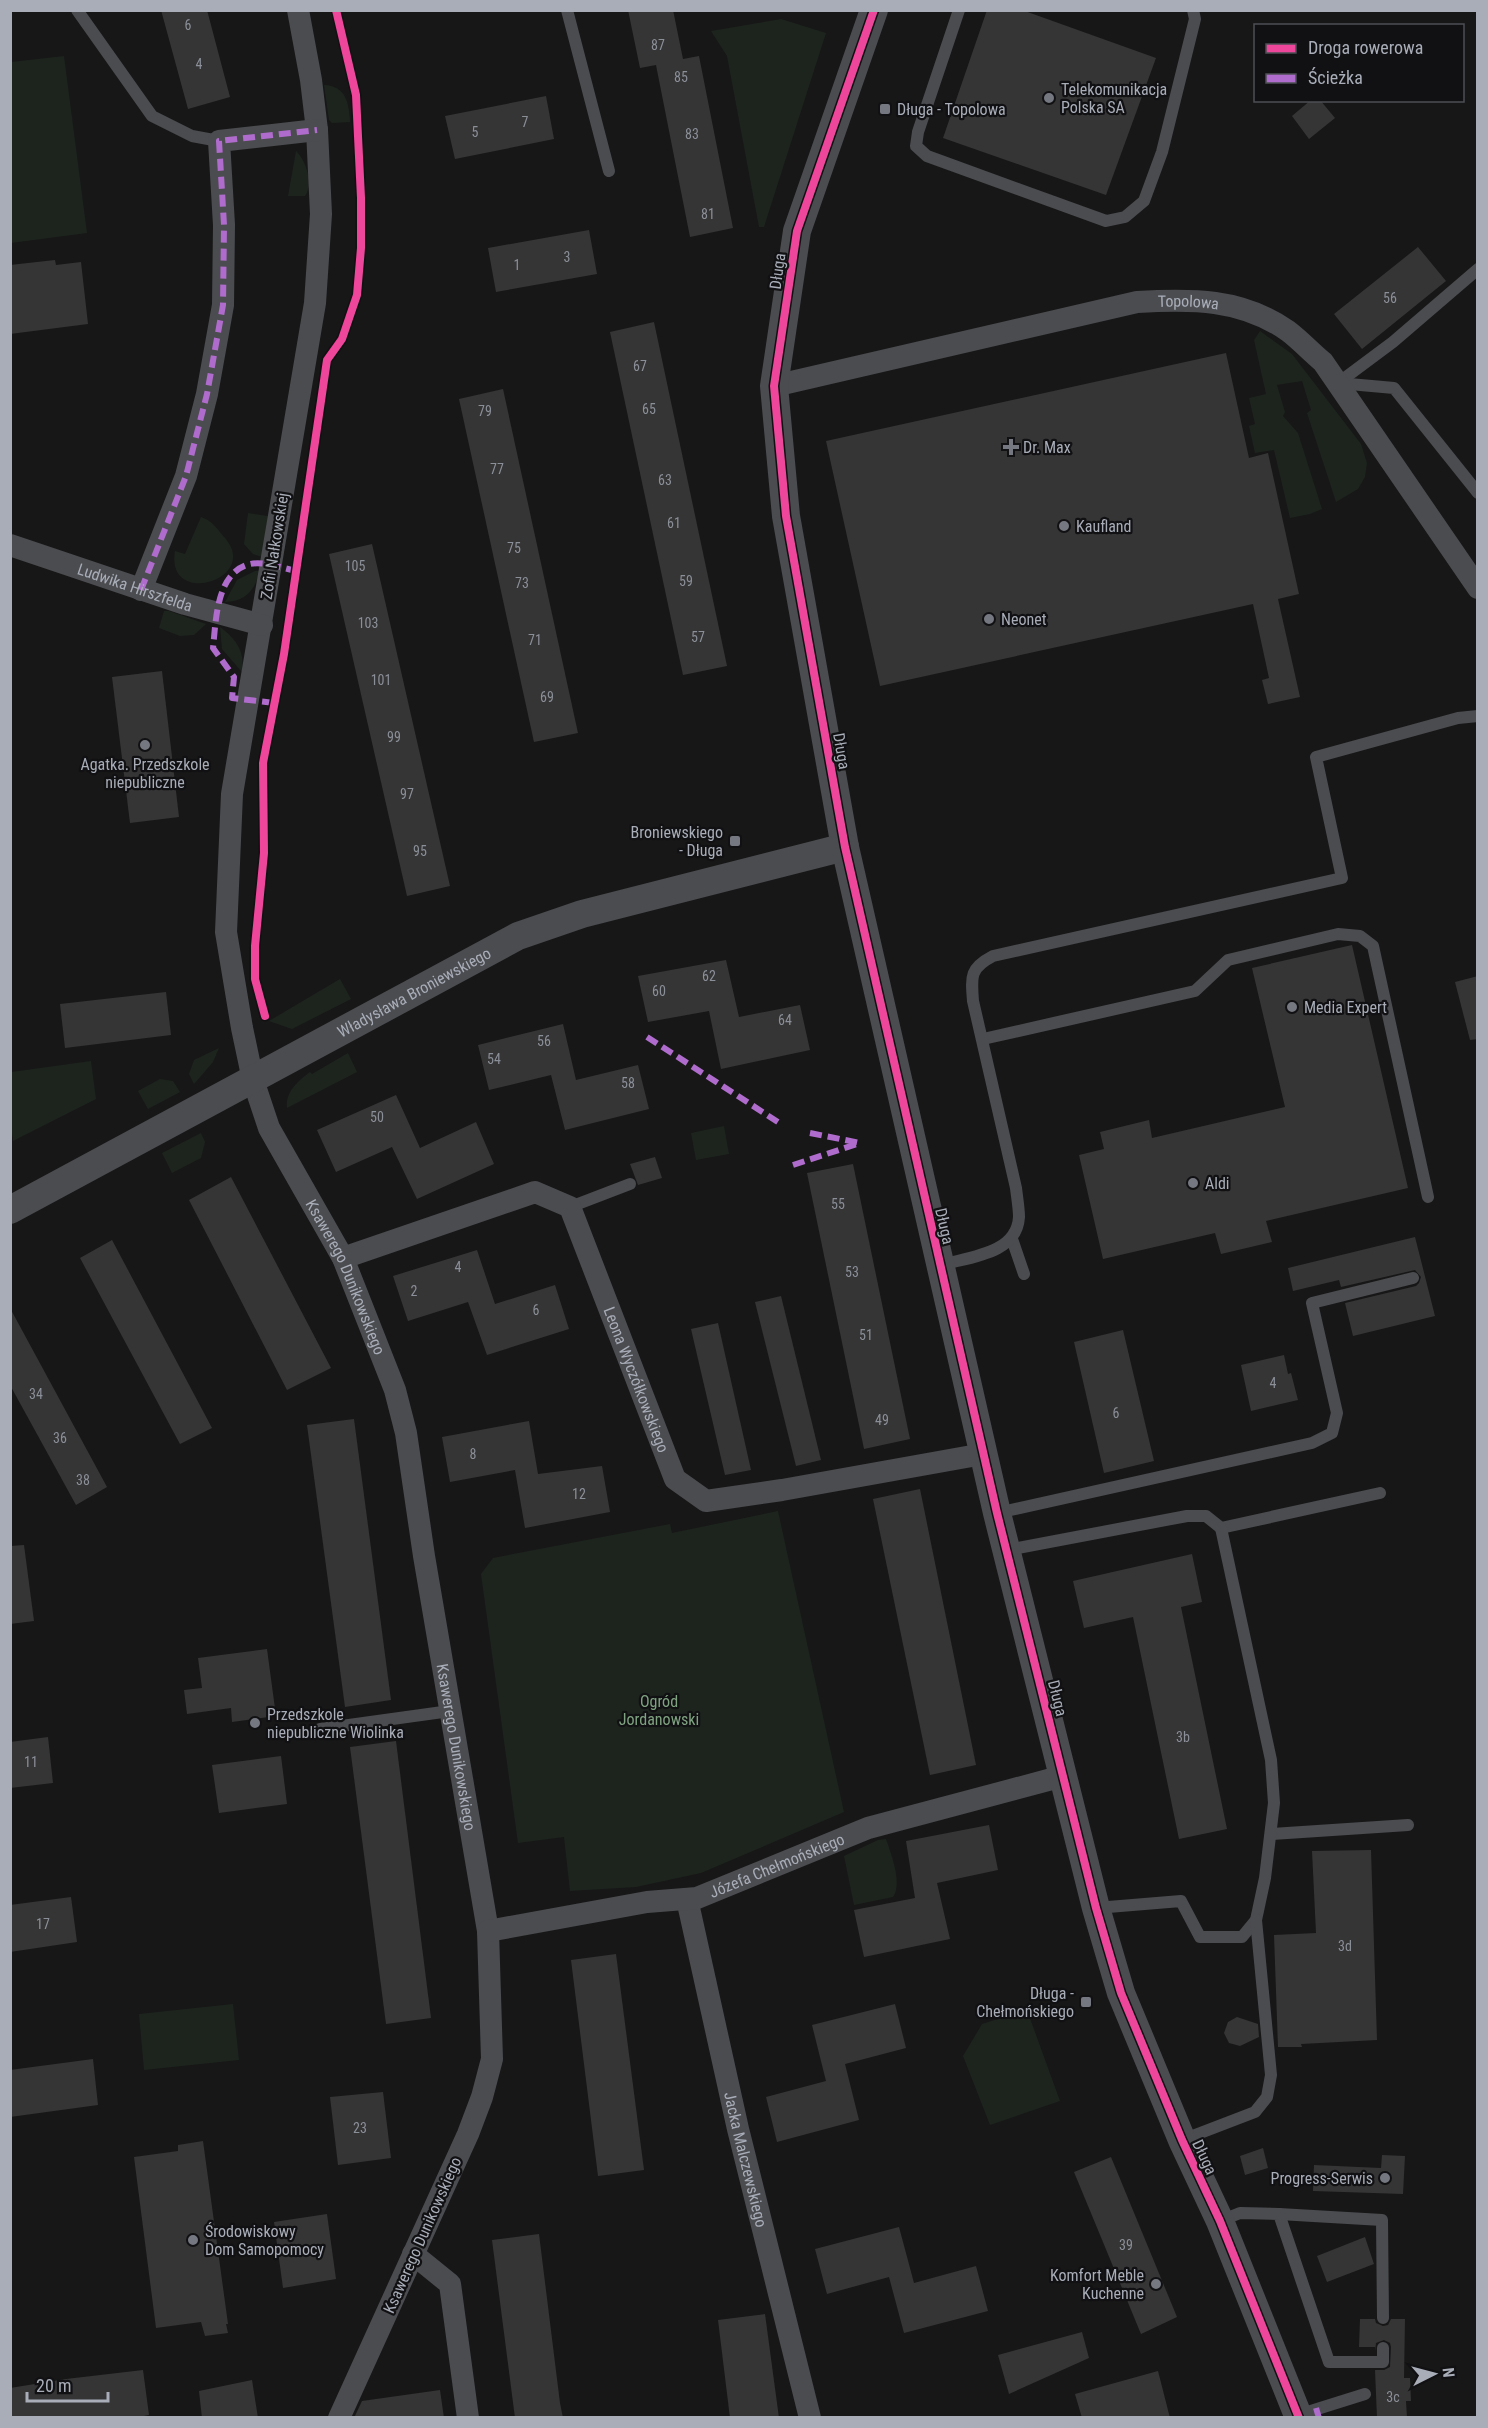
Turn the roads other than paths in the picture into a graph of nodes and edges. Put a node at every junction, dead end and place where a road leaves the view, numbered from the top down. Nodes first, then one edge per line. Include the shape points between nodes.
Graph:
1 (77, 10) edge
2 (298, 10) edge
3 (567, 10) edge
4 (874, 10) edge
5 (959, 10) edge
6 (1193, 10) edge
7 (317, 130) junction
8 (219, 141) junction
9 (609, 171) dead end
10 (1478, 269) edge
11 (1338, 382) junction
12 (774, 386) junction
13 (1478, 493) edge
14 (10, 545) edge
15 (1478, 588) edge
16 (141, 590) junction
17 (262, 624) junction
18 (1478, 716) edge
19 (845, 847) junction
20 (983, 1039) junction
21 (253, 1080) junction
22 (630, 1184) dead end
23 (1428, 1197) dead end
24 (570, 1207) junction
25 (10, 1210) edge
26 (1012, 1239) junction
27 (344, 1258) junction
28 (940, 1265) junction
29 (1024, 1274) dead end
30 (1413, 1278) dead end
31 (983, 1454) junction
32 (1380, 1493) dead end
33 (997, 1513) junction
34 (1221, 1528) junction
35 (1007, 1550) junction
36 (450, 1711) junction
37 (320, 1729) dead end
38 (1063, 1776) junction
39 (1408, 1825) dead end
40 (1272, 1834) junction
41 (687, 1899) junction
42 (1096, 1908) junction
43 (1256, 1920) junction
44 (488, 1931) junction
45 (1182, 2140) junction
46 (1279, 2214) junction
47 (1221, 2222) junction
48 (413, 2254) junction
49 (1383, 2318) dead end
50 (1383, 2348) dead end
51 (1365, 2394) dead end
52 (1299, 2416) edge
53 (339, 2418) edge
54 (468, 2418) edge
55 (810, 2418) edge

1 - 8 lane via 152,116 192,136
2 - 7 street, Zofii Nałkowskiej
3 - 9 lane
4 - 12 street, Długa via 796,231
5 - 6 lane via 916,146 927,156 1106,221 1125,217 1144,201 1164,141 1195,19
7 - 8 street
7 - 17 street, Zofii Nałkowskiej via 321,214 315,303
8 - 16 street via 224,225 222,305 209,383 186,476
10 - 11 lane via 1393,342
11 - 12 street, Topolowa via 1323,362 1289,332 1258,314 1189,299 1137,302
11 - 13 lane via 1394,388
11 - 15 street, Topolowa
12 - 19 street, Długa via 786,516
14 - 16 street, Ludwika Hirszfelda
16 - 17 street, Ludwika Hirszfelda
17 - 21 street, Zofii Nałkowskiej via 232,794 226,932
18 - 20 lane via 1316,757 1342,878 993,956 979,964 971,978
19 - 21 street, Władysława Broniewskiego via 582,914 518,936
19 - 28 street, Długa
20 - 23 lane via 1195,991 1228,960 1338,934 1360,936 1373,946
20 - 26 lane via 1016,1188 1019,1218
21 - 25 street, Władysława Broniewskiego
21 - 27 street, Ksawerego Dunikowskiego via 269,1128
22 - 24 lane
24 - 27 street via 535,1192
24 - 31 street, Leona Wyczółkowskiego via 675,1479 706,1501
26 - 28 lane via 991,1251
26 - 29 lane
27 - 36 street, Ksawerego Dunikowskiego via 395,1390 406,1432
28 - 31 street, Długa
30 - 33 lane via 1312,1303 1337,1413 1332,1433 1312,1443
31 - 33 street, Długa
32 - 34 lane
33 - 35 street, Długa
34 - 35 lane via 1206,1516 1186,1516
34 - 40 lane via 1271,1760
35 - 38 street, Długa
36 - 37 lane
36 - 44 street, Ksawerego Dunikowskiego
38 - 41 street, Józefa Chełmońskiego via 868,1828
38 - 42 street, Długa
39 - 40 lane
40 - 43 lane
41 - 44 street, Józefa Chełmońskiego via 647,1902
41 - 55 street, Jacka Malczewskiego via 738,2129
42 - 43 lane via 1181,1901 1200,1938 1242,1937
42 - 45 street, Długa via 1121,1993
43 - 45 lane via 1271,2075 1267,2097 1255,2112
44 - 48 street, Ksawerego Dunikowskiego via 492,2059 468,2134
45 - 47 street, Długa
46 - 47 lane via 1240,2213
46 - 49 lane via 1382,2220
46 - 50 lane via 1329,2362 1383,2362
47 - 52 street, Długa
48 - 53 street, Ksawerego Dunikowskiego
48 - 54 street via 450,2284
51 - 52 lane

